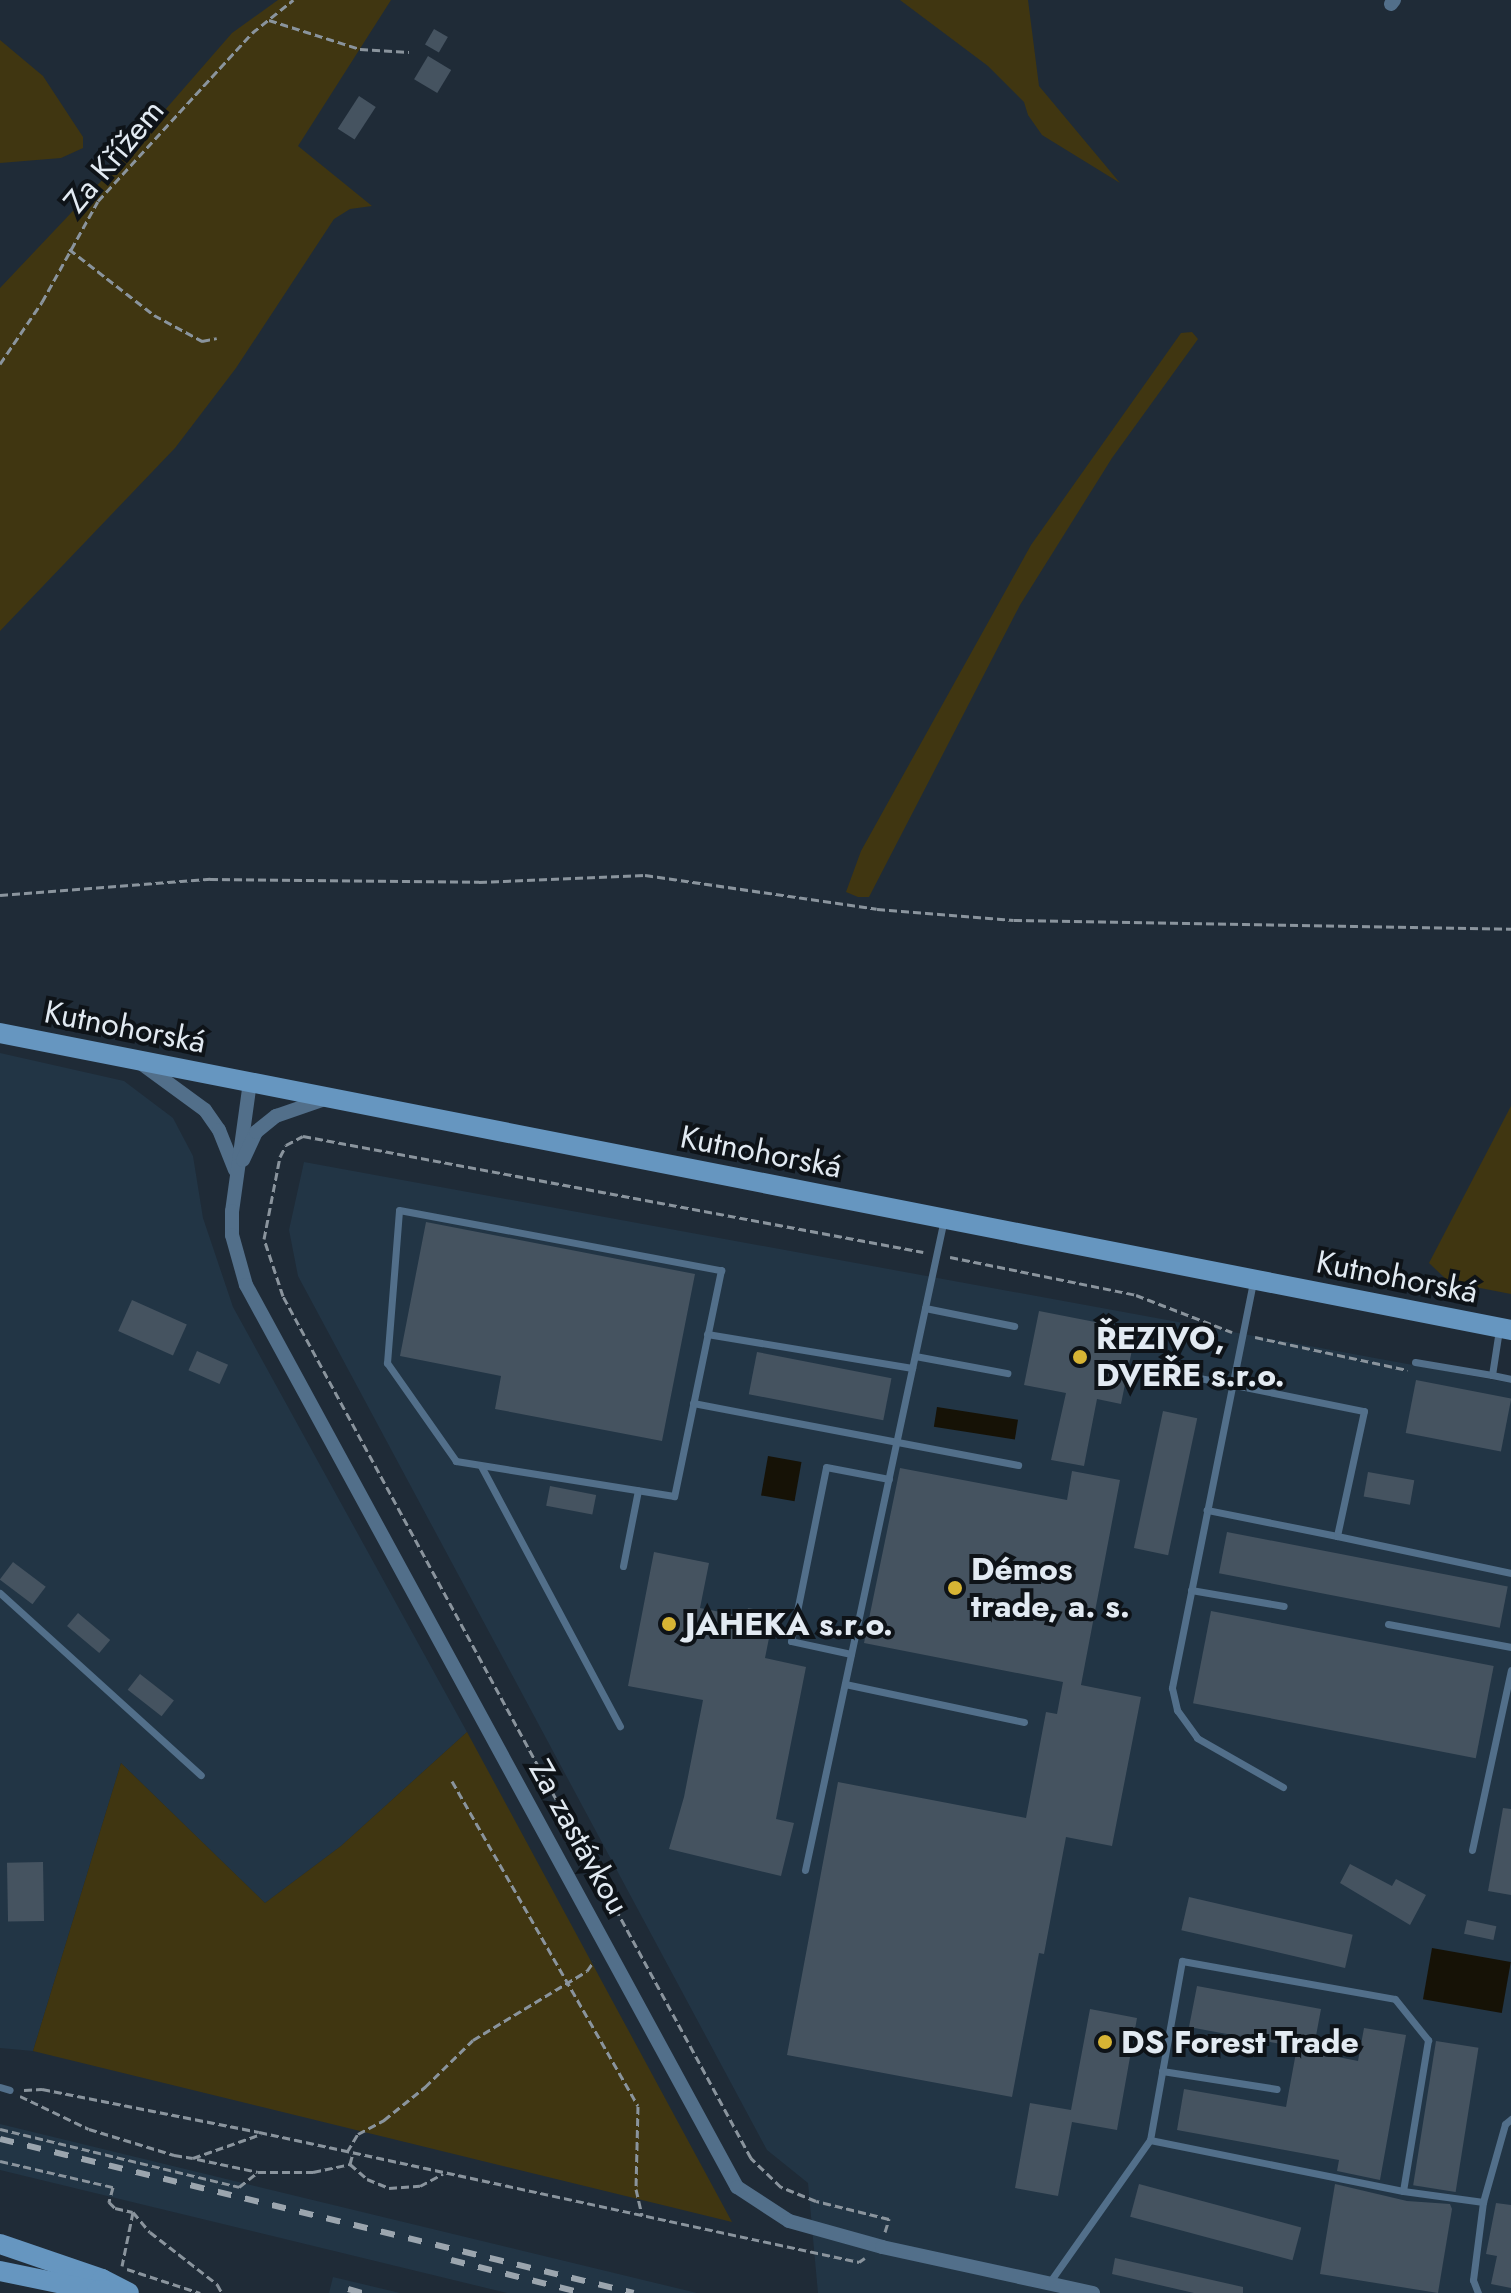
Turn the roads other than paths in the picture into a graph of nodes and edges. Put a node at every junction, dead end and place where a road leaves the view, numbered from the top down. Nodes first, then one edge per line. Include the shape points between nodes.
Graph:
1 (0, 1033) edge
2 (136, 1060) junction
3 (250, 1082) junction
4 (330, 1098) junction
5 (236, 1175) junction
6 (944, 1218) junction
7 (1254, 1279) junction
8 (925, 1308) junction
9 (1014, 1326) dead end
10 (1505, 1329) edge
11 (707, 1334) junction
12 (915, 1356) junction
13 (1415, 1362) dead end
14 (912, 1368) junction
15 (1160, 1370) dead end
16 (1007, 1373) dead end
17 (1492, 1375) junction
18 (1511, 1379) edge
19 (1231, 1385) junction
20 (693, 1403) junction
21 (896, 1442) junction
22 (1018, 1465) dead end
23 (481, 1466) junction
24 (889, 1479) junction
25 (638, 1490) junction
26 (1207, 1510) junction
27 (1337, 1536) junction
28 (623, 1566) dead end
29 (1511, 1573) edge
30 (1191, 1590) junction
31 (0, 1593) edge
32 (1284, 1606) dead end
33 (1388, 1624) dead end
34 (1511, 1647) edge
35 (851, 1654) junction
36 (1511, 1670) edge
37 (845, 1684) junction
38 (1024, 1722) dead end
39 (620, 1726) dead end
40 (201, 1775) dead end
41 (1283, 1787) dead end
42 (1472, 1850) dead end
43 (805, 1870) dead end
44 (1162, 2071) junction
45 (0, 2087) edge
46 (1277, 2089) dead end
47 (10, 2090) road end
48 (1511, 2119) edge
49 (1150, 2140) junction
50 (1403, 2191) junction
51 (1483, 2202) junction
52 (0, 2244) edge
53 (0, 2271) edge
54 (1049, 2283) junction
55 (124, 2291) edge
56 (1093, 2293) edge
57 (1478, 2293) edge

1 - 2 main road, Kutnohorská
2 - 3 main road, Kutnohorská
2 - 5 street, Za zastávkou via 205,1110 219,1130
3 - 4 main road, Kutnohorská
3 - 5 street, Za zastávkou
4 - 5 street, Za zastávkou via 276,1116 256,1132
4 - 6 main road, Kutnohorská
5 - 54 street, Za zastávkou via 232,1235 246,1285 737,2187 789,2221
6 - 7 main road, Kutnohorská
6 - 8 lane
7 - 10 main road, Kutnohorská
7 - 19 lane
8 - 9 lane
8 - 12 lane
10 - 17 lane
11 - 14 lane
11 - 20 lane
11 - 23 lane via 721,1270 399,1210 387,1363 456,1461
12 - 14 lane
12 - 16 lane
13 - 17 lane
14 - 21 lane
15 - 19 lane
17 - 18 lane
19 - 26 lane
19 - 27 lane via 1364,1411
20 - 21 lane
20 - 25 lane via 674,1496
21 - 22 lane
21 - 24 lane
23 - 25 lane
23 - 39 lane
24 - 35 lane
24 - 35 lane via 826,1467 791,1641
25 - 28 lane
26 - 27 lane
26 - 30 lane
27 - 29 lane
30 - 32 lane
30 - 41 lane via 1172,1688 1177,1710 1197,1738
31 - 40 lane
33 - 34 lane
35 - 37 lane
36 - 42 lane
37 - 38 lane
37 - 43 lane
44 - 46 lane
44 - 49 lane
44 - 50 lane via 1182,1961 1395,1999 1428,2040
45 - 47 lane
48 - 51 lane via 1505,2124
49 - 50 lane
49 - 54 lane
50 - 51 lane
51 - 57 lane via 1473,2280
52 - 55 main road
53 - 55 main road via 97,2291
54 - 56 street, Za zastávkou

